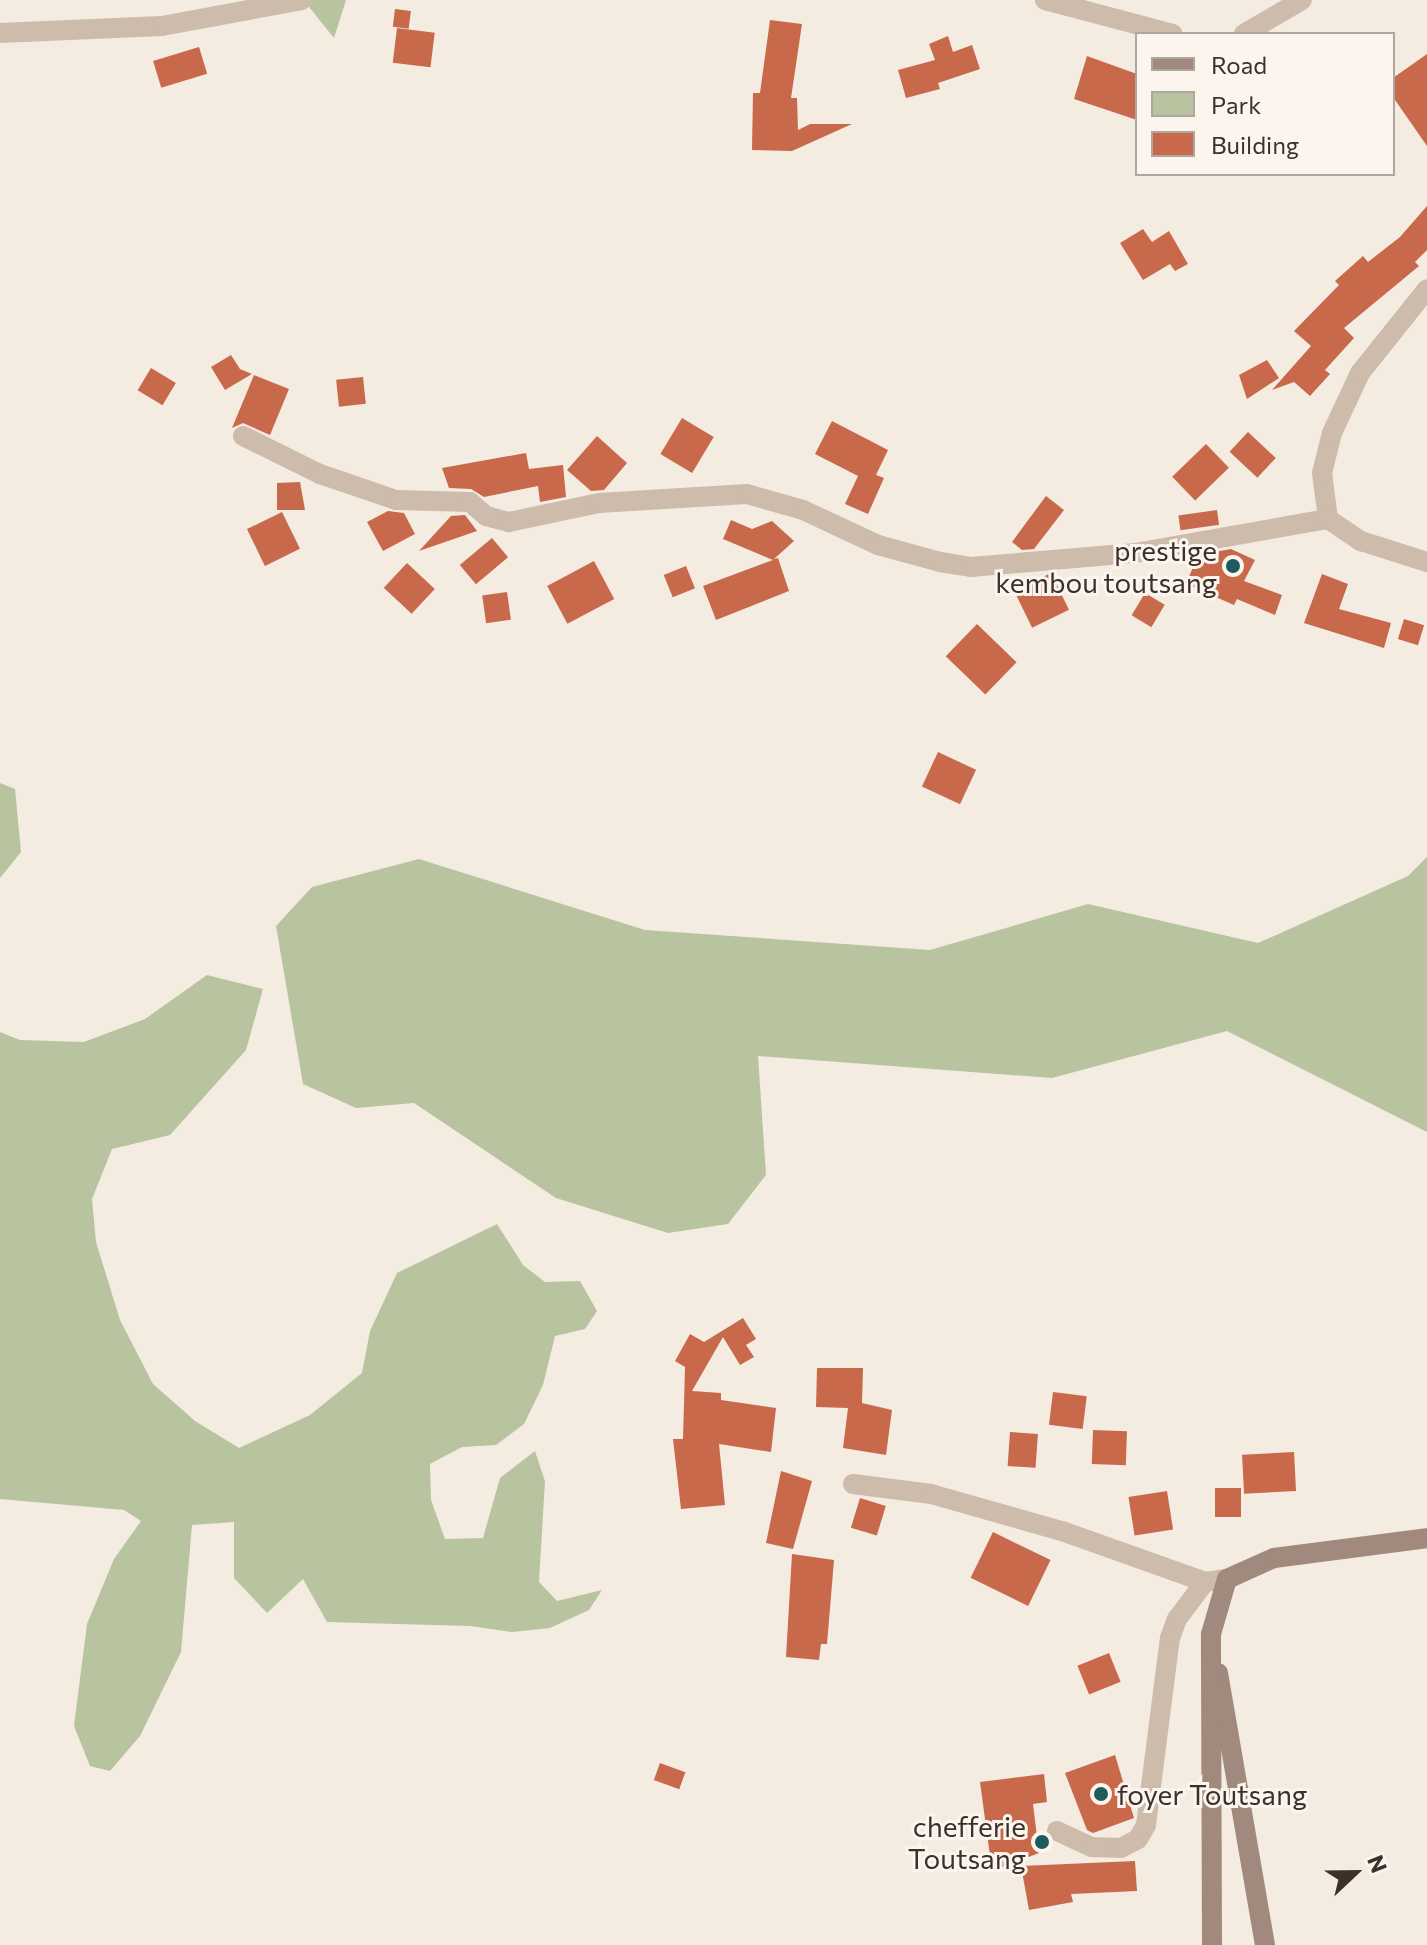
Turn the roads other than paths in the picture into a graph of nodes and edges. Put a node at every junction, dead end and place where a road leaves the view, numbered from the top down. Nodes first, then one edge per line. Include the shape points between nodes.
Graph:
1 (302, 0) edge
2 (1045, 0) edge
3 (1288, 2) edge
4 (1165, 32) edge
5 (1247, 32) edge
6 (0, 33) edge
7 (1427, 289) edge
8 (243, 436) dead end
9 (1328, 519) junction
10 (1427, 562) edge
11 (853, 1484) dead end
12 (1427, 1538) edge
13 (1227, 1579) junction
14 (1205, 1582) junction
15 (1211, 1634) junction
16 (1057, 1831) dead end
17 (1212, 1945) edge
18 (1265, 1945) edge

1 - 6 street via 162,26
2 - 4 street
3 - 5 street
7 - 9 street via 1360,373 1332,433 1322,473
8 - 9 street via 320,474 396,500 470,502 486,516 509,522 599,503 747,494 803,510 878,545 971,567 1135,553
9 - 10 street via 1361,541
11 - 14 street via 946,1498 1062,1531
12 - 13 street via 1274,1558
13 - 14 street
13 - 15 street
14 - 16 street via 1177,1619 1170,1638 1146,1825 1138,1839 1121,1848 1092,1847
15 - 17 street
15 - 18 street

